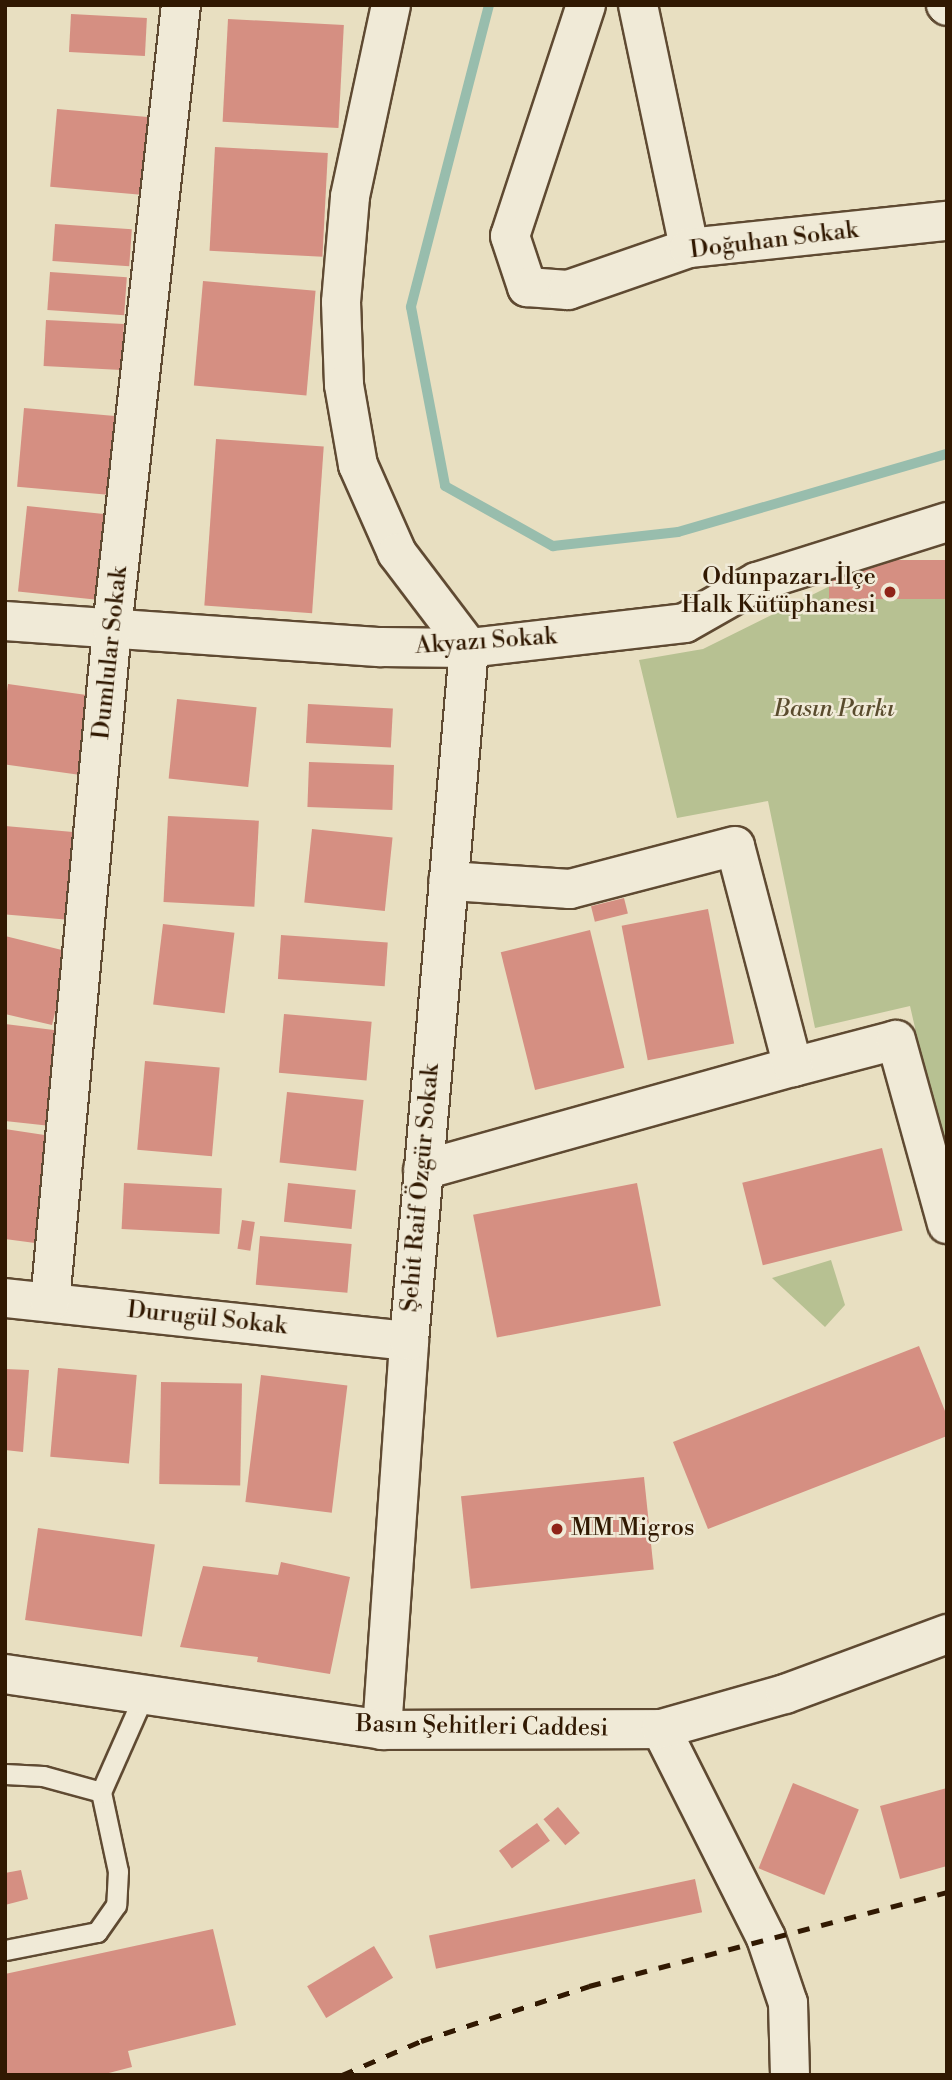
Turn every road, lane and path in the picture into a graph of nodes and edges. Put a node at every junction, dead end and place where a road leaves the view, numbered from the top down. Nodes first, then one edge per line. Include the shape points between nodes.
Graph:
1 (181, 5) edge
2 (391, 5) edge
3 (586, 5) edge
4 (639, 5) edge
5 (947, 221) edge
6 (689, 248) junction
7 (947, 522) edge
8 (5, 621) edge
9 (112, 629) junction
10 (469, 648) junction
11 (448, 881) junction
12 (793, 1068) junction
13 (423, 1170) junction
14 (947, 1224) edge
15 (5, 1298) edge
16 (50, 1302) junction
17 (409, 1341) junction
18 (947, 1634) edge
19 (5, 1674) edge
20 (144, 1695) junction
21 (661, 1729) junction
22 (382, 1730) junction
23 (5, 1774) edge
24 (101, 1792) junction
25 (5, 1950) edge
26 (790, 2075) edge

1 - 9 street, Dumlular Sokak
2 - 10 street via 350,197 341,302 344,385 358,465 397,553
3 - 6 street, Doğuhan Sokak via 510,236 527,287 568,290
4 - 6 street
5 - 6 street, Doğuhan Sokak
7 - 10 street, Akyazı Sokak via 757,582 685,623
8 - 9 street, Akyazı Sokak
9 - 10 street, Akyazı Sokak via 382,647
9 - 16 street, Dumlular Sokak
10 - 11 street, Şehit Raif Özgür Sokak
11 - 12 street via 570,889 735,846
11 - 13 street, Şehit Raif Özgür Sokak
12 - 13 street
12 - 14 street via 897,1040
13 - 17 street, Şehit Raif Özgür Sokak
15 - 16 street, Durugül Sokak
16 - 17 street, Durugül Sokak
17 - 22 street, Şehit Raif Özgür Sokak
18 - 21 street, Basın Şehitleri Caddesi via 785,1694
19 - 20 street, Basın Şehitleri Caddesi
20 - 22 street, Basın Şehitleri Caddesi
20 - 24 lane
21 - 22 street, Basın Şehitleri Caddesi
21 - 26 street via 766,1938 788,2003
23 - 24 lane via 43,1776
24 - 25 lane via 118,1871 116,1905 97,1932

